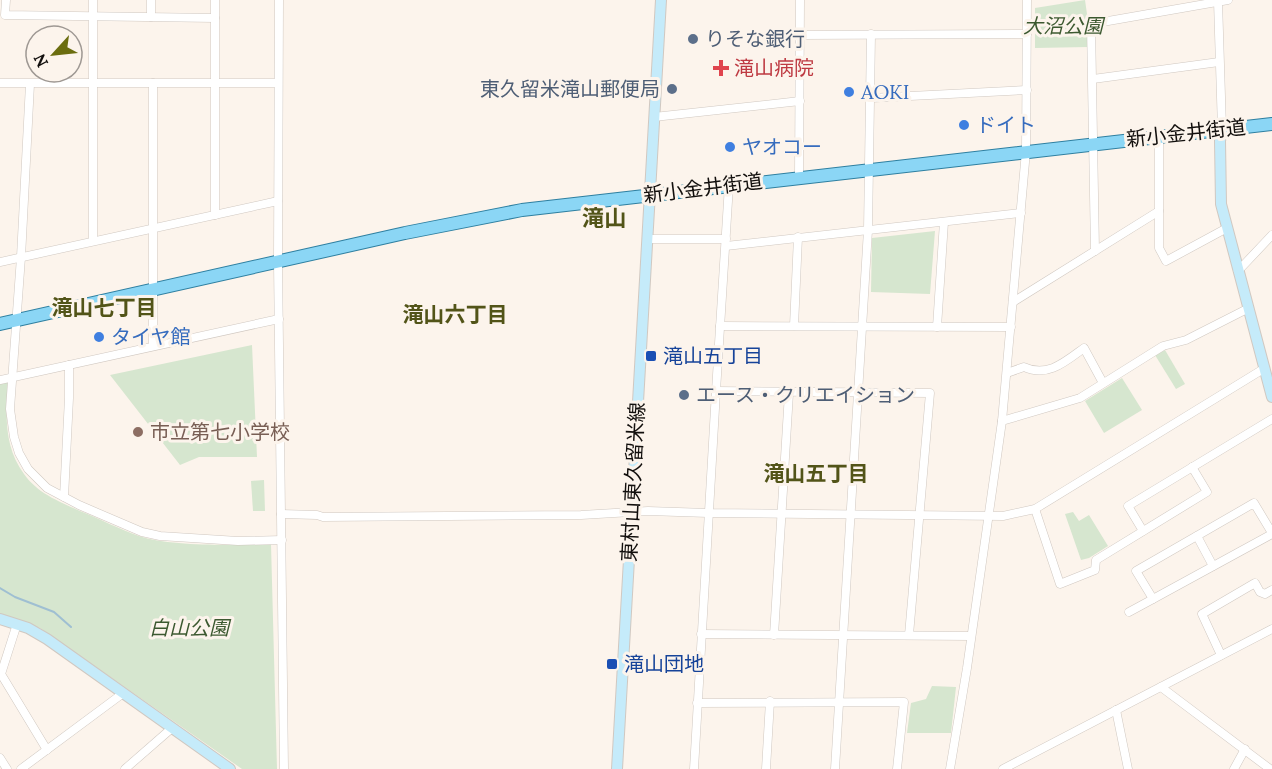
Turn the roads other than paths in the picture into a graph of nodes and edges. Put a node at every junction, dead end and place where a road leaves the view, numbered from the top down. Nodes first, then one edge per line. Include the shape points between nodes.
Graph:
1 (6, 0) edge
2 (93, 0) edge
3 (152, 0) edge
4 (215, 0) edge
5 (279, 0) edge
6 (661, 0) edge
7 (800, 0) edge
8 (1027, 0) edge
9 (1228, 0) edge
10 (1218, 2) junction
11 (93, 16) junction
12 (151, 17) junction
13 (215, 18) junction
14 (871, 34) junction
15 (1027, 34) junction
16 (800, 35) junction
17 (1219, 62) junction
18 (1093, 79) junction
19 (0, 83) edge
20 (84, 83) edge
21 (93, 83) junction
22 (153, 83) junction
23 (215, 83) junction
24 (278, 83) junction
25 (24, 84) edge
26 (30, 84) edge
27 (1027, 90) junction
28 (872, 98) junction
29 (800, 101) junction
30 (654, 117) junction
31 (1272, 124) edge
32 (1222, 129) junction
33 (1159, 136) junction
34 (1092, 143) junction
35 (1026, 151) junction
36 (870, 169) junction
37 (799, 177) junction
38 (729, 185) junction
39 (651, 194) junction
40 (278, 201) junction
41 (1159, 211) junction
42 (1021, 213) junction
43 (215, 214) junction
44 (944, 222) junction
45 (1227, 228) junction
46 (151, 229) junction
47 (868, 230) junction
48 (1272, 235) edge
49 (798, 237) junction
50 (647, 239) junction
51 (93, 241) junction
52 (726, 243) junction
53 (1095, 251) junction
54 (21, 257) junction
55 (0, 262) edge
56 (278, 262) junction
57 (1238, 271) junction
58 (151, 289) junction
59 (1013, 302) junction
60 (1249, 308) junction
61 (279, 319) junction
62 (16, 320) junction
63 (0, 324) edge
64 (720, 326) junction
65 (794, 326) junction
66 (862, 326) junction
67 (937, 327) junction
68 (1011, 327) junction
69 (153, 346) junction
70 (69, 365) junction
71 (1265, 368) junction
72 (1007, 373) junction
73 (14, 377) junction
74 (0, 380) edge
75 (1103, 383) junction
76 (716, 391) junction
77 (858, 392) junction
78 (789, 393) junction
79 (1272, 396) edge
80 (1272, 419) edge
81 (1002, 421) junction
82 (1192, 467) junction
83 (64, 497) junction
84 (1035, 509) junction
85 (632, 512) junction
86 (708, 513) junction
87 (281, 514) junction
88 (780, 514) junction
89 (919, 514) junction
90 (851, 515) junction
91 (990, 516) junction
92 (1143, 531) junction
93 (1272, 534) edge
94 (1197, 536) junction
95 (282, 540) junction
96 (1214, 566) junction
97 (1272, 590) edge
98 (1153, 599) junction
99 (1129, 612) dead end
100 (0, 619) edge
101 (17, 624) junction
102 (1272, 629) edge
103 (701, 634) junction
104 (774, 634) junction
105 (843, 635) junction
106 (909, 635) junction
107 (971, 636) junction
108 (1221, 656) junction
109 (1161, 687) junction
110 (122, 694) junction
111 (770, 701) junction
112 (839, 701) junction
113 (697, 703) junction
114 (1116, 710) junction
115 (172, 728) junction
116 (1245, 749) junction
117 (47, 750) junction
118 (0, 758) edge
119 (229, 768) edge
120 (7, 769) edge
121 (21, 769) edge
122 (125, 769) edge
123 (284, 769) edge
124 (617, 769) edge
125 (694, 769) edge
126 (766, 769) edge
127 (835, 769) edge
128 (897, 769) edge
129 (950, 769) edge
130 (1003, 769) edge
131 (1128, 769) edge
132 (1234, 769) edge
133 (1270, 769) edge

1 - 11 street via 5,15
2 - 11 street
3 - 12 street
4 - 13 street
5 - 24 street
6 - 30 street, 東村山東久留米線
7 - 16 street
8 - 15 street
9 - 10 street
10 - 17 street
10 - 18 street via 1091,24
11 - 12 street
11 - 21 street
12 - 13 street
13 - 23 street
14 - 15 street
14 - 16 street
14 - 28 street
15 - 27 street
16 - 29 street
17 - 18 street
17 - 32 street
18 - 34 street
19 - 25 street
20 - 21 street
21 - 22 street
21 - 51 street
22 - 23 street
22 - 46 street
23 - 24 street
23 - 43 street
24 - 40 street
26 - 54 street
27 - 28 street
27 - 35 street
28 - 36 street
29 - 30 street
29 - 37 street
30 - 39 street, 東村山東久留米線
31 - 32 main road, 新小金井街道
32 - 33 main road, 新小金井街道
32 - 45 street via 1221,204
33 - 34 main road, 新小金井街道
33 - 41 street
34 - 35 main road, 新小金井街道
34 - 53 street
35 - 36 main road, 新小金井街道
35 - 42 street
36 - 37 main road, 新小金井街道
36 - 47 street
37 - 38 main road, 新小金井街道
38 - 39 main road, 新小金井街道
38 - 52 street
39 - 50 street, 東村山東久留米線
39 - 56 main road, 新小金井街道 via 522,210
40 - 43 street
40 - 56 street
41 - 45 street via 1159,248 1166,261
41 - 53 street
42 - 44 street
42 - 59 street
43 - 46 street
44 - 47 street
44 - 67 street
45 - 57 street
46 - 51 street
46 - 58 street
47 - 49 street
47 - 66 street
48 - 57 street
49 - 52 street
49 - 65 street
50 - 52 street
50 - 85 street, 東村山東久留米線
51 - 54 street
52 - 64 street
53 - 59 street
54 - 55 street
54 - 62 street
56 - 58 main road, 新小金井街道
56 - 61 street
57 - 60 street
58 - 62 main road, 新小金井街道
58 - 69 street
59 - 68 street
60 - 71 street
60 - 75 street via 1186,340 1163,346
61 - 69 street
61 - 87 street
62 - 63 main road, 新小金井街道
62 - 73 street
64 - 65 street
64 - 76 street
65 - 66 street
66 - 67 street
66 - 77 street
67 - 68 street
68 - 72 street
69 - 70 street
70 - 73 street
70 - 83 street
71 - 79 street
71 - 84 street
72 - 75 street via 1024,367 1034,372 1052,369 1084,348
72 - 81 street
73 - 74 street
73 - 83 street via 11,424 19,453 38,482
75 - 81 street via 1080,399
76 - 78 street
76 - 86 street
77 - 78 street
77 - 89 street via 930,393
77 - 90 street
78 - 88 street
80 - 82 street
81 - 91 street
82 - 92 street via 1128,506
82 - 92 street via 1207,492
83 - 95 street via 142,532 160,536
84 - 91 street
84 - 92 street via 1060,584 1095,570 1096,560
85 - 86 street
85 - 87 street via 323,517
85 - 124 street, 東村山東久留米線
86 - 88 street
86 - 103 street
87 - 95 street
88 - 90 street
88 - 104 street
89 - 90 street
89 - 91 street
89 - 106 street
90 - 105 street
91 - 107 street
93 - 94 street via 1254,503
93 - 96 street
94 - 96 street
94 - 98 street via 1136,571
95 - 123 street
96 - 98 street
97 - 108 street via 1260,592 1255,583 1202,614
98 - 99 street
100 - 101 street
101 - 110 street via 47,639
101 - 117 street via 1,674
102 - 108 street
103 - 104 street
103 - 113 street
104 - 105 street
105 - 106 street
105 - 112 street
106 - 107 street
107 - 129 street
108 - 109 street
109 - 114 street
109 - 116 street
110 - 115 street
110 - 117 street
111 - 112 street
111 - 113 street
111 - 126 street
112 - 127 street
112 - 128 street via 904,702
113 - 125 street
114 - 130 street
114 - 131 street
115 - 119 street
115 - 122 street
116 - 132 street
116 - 133 street
117 - 121 street
118 - 120 street

